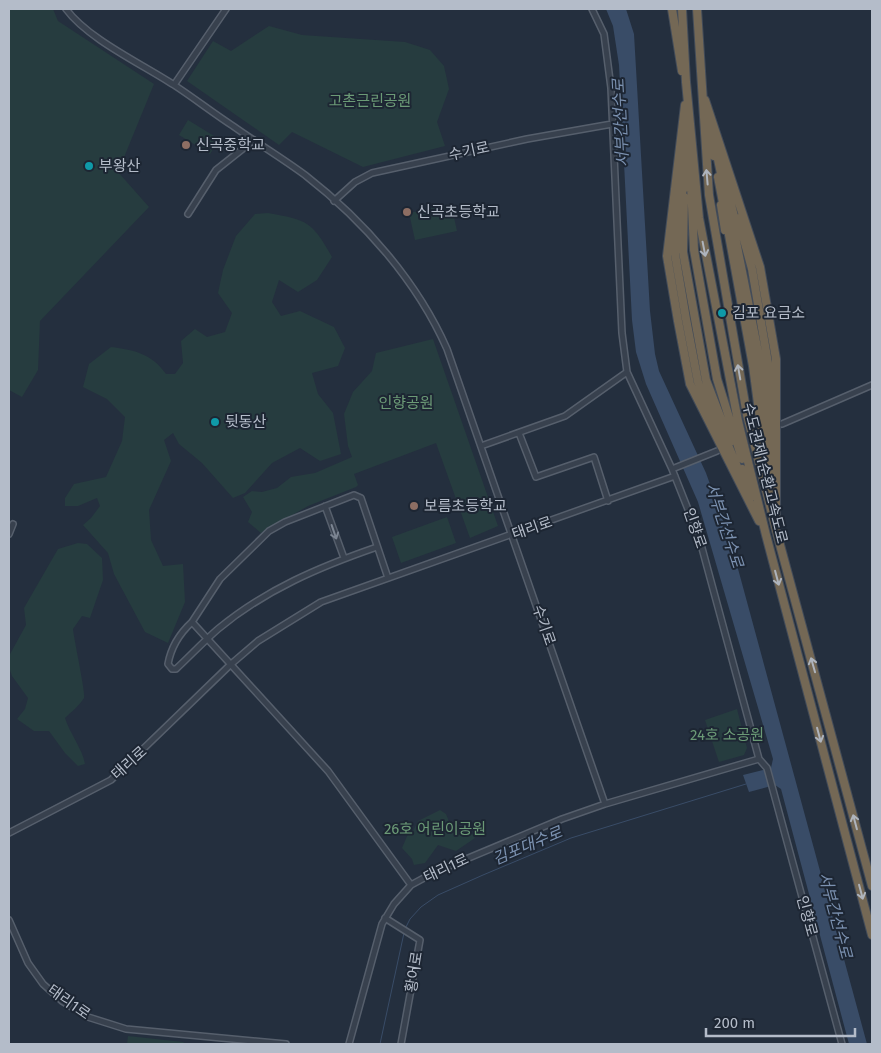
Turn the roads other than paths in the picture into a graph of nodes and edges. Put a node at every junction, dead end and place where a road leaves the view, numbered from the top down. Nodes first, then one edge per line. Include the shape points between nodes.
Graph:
1 (66, 9) edge
2 (226, 9) edge
3 (592, 9) edge
4 (672, 9) edge
5 (682, 9) edge
6 (697, 9) edge
7 (174, 85) junction
8 (701, 88) junction
9 (687, 90) junction
10 (612, 124) junction
11 (254, 140) junction
12 (334, 201) junction
13 (188, 214) dead end
14 (627, 372) junction
15 (872, 385) edge
16 (782, 424) dead end
17 (519, 433) junction
18 (480, 446) junction
19 (717, 451) dead end
20 (672, 469) junction
21 (675, 476) junction
22 (608, 501) junction
23 (325, 506) junction
24 (13, 524) dead end
25 (776, 530) junction
26 (9, 534) edge
27 (512, 534) junction
28 (766, 534) junction
29 (377, 547) junction
30 (344, 558) junction
31 (388, 578) junction
32 (192, 622) junction
33 (206, 639) junction
34 (230, 665) junction
35 (759, 759) junction
36 (605, 804) junction
37 (9, 833) edge
38 (411, 885) junction
39 (872, 886) edge
40 (385, 918) junction
41 (9, 920) edge
42 (11, 933) edge
43 (872, 935) edge
44 (286, 1044) edge
45 (349, 1044) edge
46 (401, 1044) edge
47 (842, 1044) edge

1 - 7 street, 수기로 via 82,25
2 - 7 street
3 - 10 street, 인향로 via 606,42
4 - 9 highway
5 - 9 highway, 수도권제1순환고속도로
6 - 8 highway, 수도권제1순환고속도로
7 - 11 street, 수기로
8 - 25 highway via 753,366
25 -> 8 highway, 수도권제1순환고속도로 via 747,415 715,238
8 - 25 highway via 748,270 764,362
8 - 25 highway via 760,267 776,359
9 -> 28 highway, 수도권제1순환고속도로 via 701,233 738,421
9 - 28 highway via 694,250 717,379
9 - 28 highway via 679,254 685,291 702,381
9 - 28 highway via 667,256 678,321 690,384
10 - 12 street, 수기로 via 372,173 355,182
10 - 14 street, 인향로
11 - 12 street, 수기로 via 305,175
11 - 13 street via 216,170
12 - 18 street, 수기로 via 388,255 426,307 447,349
14 - 17 street via 565,416
14 - 20 street, 인향로
15 - 16 street
17 - 18 street
17 - 22 street via 536,477 594,457
18 - 27 street, 수기로
19 - 20 street
20 - 21 street, 인향로
21 - 22 street, 태리로
21 - 35 street, 인향로 via 699,537
22 - 27 street, 태리로
23 - 29 street via 359,496
23 -> 30 street
23 - 32 street via 285,522 263,536 220,579
24 - 26 street
39 -> 25 highway, 수도권제1순환고속도로
27 - 31 street, 태리로
27 - 36 street, 수기로
28 -> 43 highway, 수도권제1순환고속도로
29 - 30 street
29 - 31 street
30 - 33 street via 268,594
31 - 34 street, 태리로 via 321,602 274,629
32 - 33 street
32 - 33 street via 172,648 169,667 176,669
33 - 34 street
34 - 37 street, 태리로 via 111,780
34 - 38 street via 328,771
35 - 36 street, 태리1로
35 - 47 street, 인향로 via 767,768
36 - 38 street, 태리1로 via 523,834
38 - 40 street, 태리1로
40 - 45 street, 태리1로
40 - 46 street, 황어로 via 420,940
41 - 42 street, 태리1로
42 - 44 street, 태리1로 via 43,984 62,1001 96,1020 132,1030

